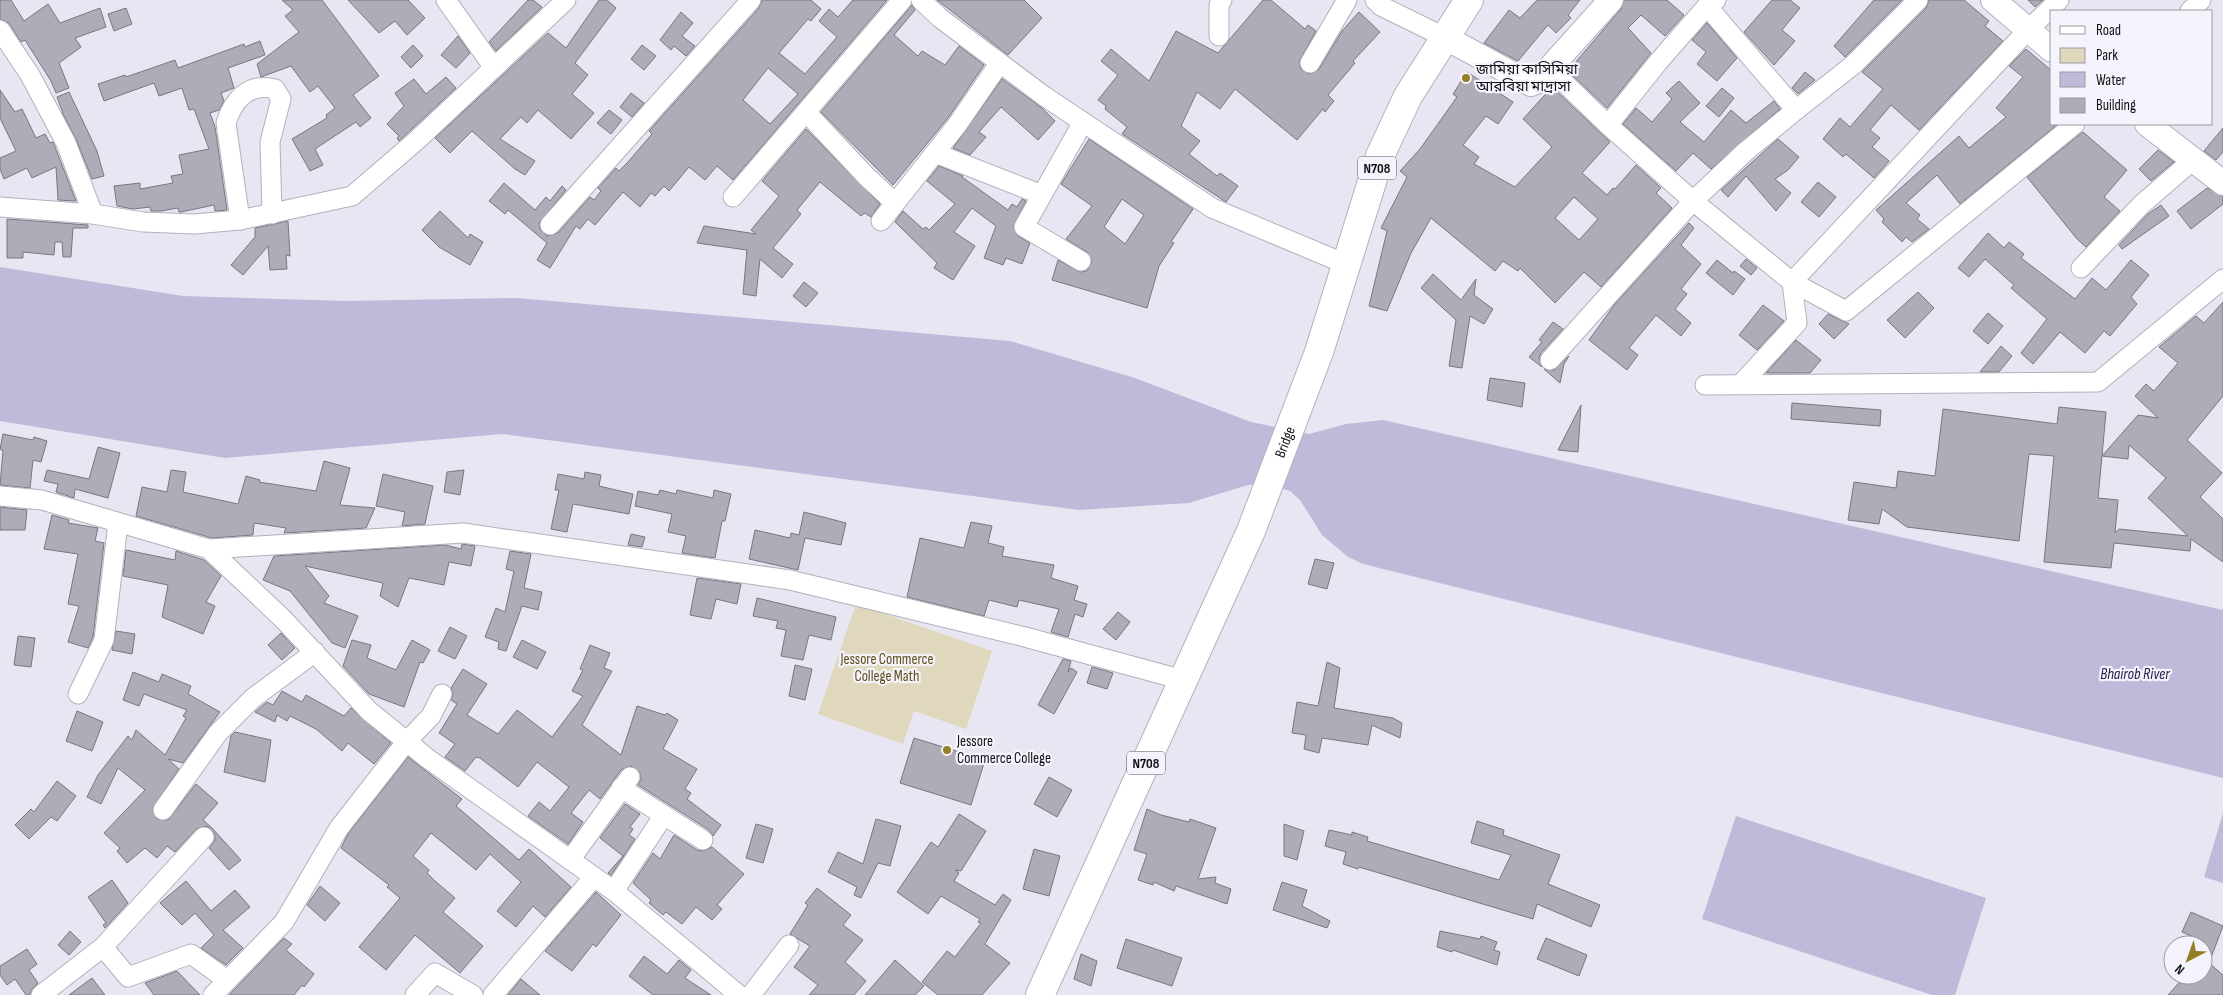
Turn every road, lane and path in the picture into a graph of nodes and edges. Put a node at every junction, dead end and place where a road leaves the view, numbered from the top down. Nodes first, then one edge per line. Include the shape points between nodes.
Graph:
1 (446, 0) edge
2 (566, 0) edge
3 (751, 0) edge
4 (902, 0) edge
5 (921, 0) edge
6 (1222, 0) edge
7 (1347, 0) edge
8 (1375, 0) edge
9 (1469, 0) edge
10 (1611, 0) edge
11 (1918, 0) edge
12 (1993, 0) edge
13 (2059, 0) edge
14 (2201, 0) edge
15 (1712, 3) edge
16 (2191, 10) edge
17 (0, 30) edge
18 (2026, 31) junction
19 (1219, 36) dead end
20 (1446, 38) junction
21 (2050, 49) edge
22 (1310, 63) dead end
23 (1000, 64) junction
24 (494, 68) junction
25 (1549, 68) junction
26 (1796, 110) junction
27 (806, 112) junction
28 (1083, 122) junction
29 (1608, 125) junction
30 (2074, 125) edge
31 (2148, 125) edge
32 (935, 153) junction
33 (2193, 160) junction
34 (2223, 183) edge
35 (1042, 195) junction
36 (734, 197) dead end
37 (1693, 201) junction
38 (895, 203) junction
39 (0, 207) edge
40 (93, 214) junction
41 (272, 214) junction
42 (240, 220) junction
43 (881, 221) dead end
44 (550, 225) dead end
45 (1081, 261) dead end
46 (1348, 265) junction
47 (2081, 268) dead end
48 (2223, 279) edge
49 (1792, 282) junction
50 (1550, 360) dead end
51 (1741, 384) junction
52 (1705, 385) dead end
53 (0, 496) edge
54 (118, 523) junction
55 (209, 549) junction
56 (315, 652) junction
57 (1183, 680) junction
58 (78, 694) dead end
59 (442, 694) dead end
60 (407, 741) junction
61 (163, 810) dead end
62 (664, 815) junction
63 (204, 837) dead end
64 (703, 840) dead end
65 (570, 860) junction
66 (594, 877) junction
67 (614, 892) junction
68 (789, 945) dead end
69 (103, 947) junction
70 (227, 980) junction
71 (41, 995) edge
72 (212, 995) edge
73 (415, 995) edge
74 (473, 995) edge
75 (493, 995) edge
76 (739, 995) edge
77 (751, 995) edge
78 (1040, 995) edge

1 - 24 street
2 - 24 street
3 - 44 street
4 - 27 street
5 - 23 street
6 - 19 street via 1219,5
7 - 22 street
8 - 20 street
9 - 20 highway, N708
10 - 25 street
11 - 26 street via 1853,65
12 - 18 street
13 - 18 street
14 - 16 street
15 - 26 street
15 - 29 street via 1659,60
17 - 40 street via 30,75 66,143
18 - 21 street
18 - 49 street
20 - 25 street via 1532,84
20 - 46 highway, N708 via 1408,96 1380,156
23 - 28 street
23 - 32 street
24 - 41 street via 416,142 352,196
25 - 29 street
26 - 37 street
27 - 36 street
27 - 38 street
28 - 35 street
28 - 46 street via 1212,208
29 - 37 street
30 - 49 street via 1846,311
31 - 33 street
32 - 35 street
32 - 38 street
33 - 34 street
33 - 47 street via 2141,205
35 - 45 street via 1024,227
37 - 49 street
37 - 50 street
38 - 43 street
39 - 40 street
40 - 42 street via 143,222 194,224
41 - 42 street
41 - 42 street via 270,142 281,99 275,89 266,86 240,96 226,123
46 - 57 highway, Bridge / N708 via 1319,352 1251,531
48 - 51 street via 2098,382
49 - 51 street via 1797,323
51 - 52 street
53 - 54 street via 42,500
54 - 55 street
54 - 58 street via 104,640
55 - 56 street
55 - 57 street via 463,533 790,580 1025,637
56 - 60 street via 369,711
56 - 61 street via 253,698 218,733
57 - 78 highway, N708
59 - 60 street via 431,716
60 - 65 street
60 - 70 street via 339,828 284,922
62 - 64 street
62 - 65 street via 625,782
62 - 67 street
63 - 69 street
65 - 66 street
66 - 67 street
66 - 75 street
67 - 76 street
68 - 77 street
69 - 70 street via 128,976 191,954
69 - 71 street
70 - 72 street
73 - 74 street via 435,972

